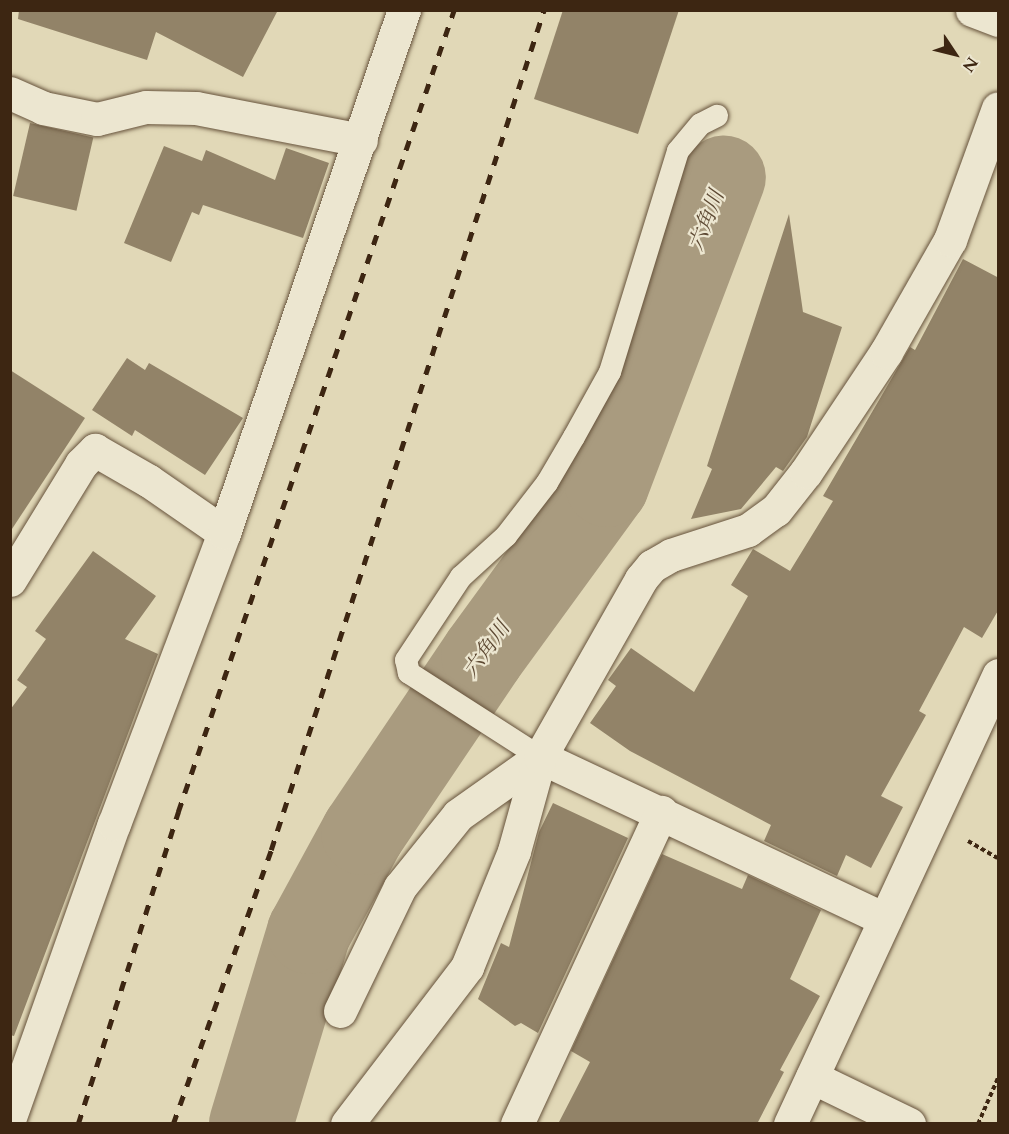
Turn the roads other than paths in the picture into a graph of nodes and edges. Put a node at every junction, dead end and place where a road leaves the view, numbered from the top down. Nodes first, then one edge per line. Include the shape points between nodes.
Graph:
1 (404, 10) edge
2 (972, 10) edge
3 (999, 20) edge
4 (10, 93) edge
5 (999, 108) edge
6 (717, 116) dead end
7 (361, 140) junction
8 (224, 533) junction
9 (10, 580) edge
10 (999, 675) edge
11 (540, 757) junction
12 (661, 812) junction
13 (885, 919) junction
14 (340, 1011) dead end
15 (812, 1077) junction
16 (10, 1117) edge
17 (347, 1124) edge
18 (517, 1124) edge
19 (790, 1124) edge
20 (909, 1124) edge

1 - 7 street
2 - 3 street
4 - 7 street via 43,108 97,119 146,107 196,108
5 - 11 street via 950,240 886,352 806,472 776,510 748,530 671,555 652,566
6 - 11 lane via 701,124 678,151 628,321 605,381 547,483 506,536 461,577 406,660 409,673
7 - 8 street
8 - 9 street via 149,481 95,450 81,464
8 - 16 street via 114,824
10 - 13 street
11 - 12 street
11 - 14 street via 458,815 400,887
11 - 17 street via 514,850 467,967
12 - 13 street
12 - 18 street
13 - 15 street
15 - 19 street
15 - 20 street

